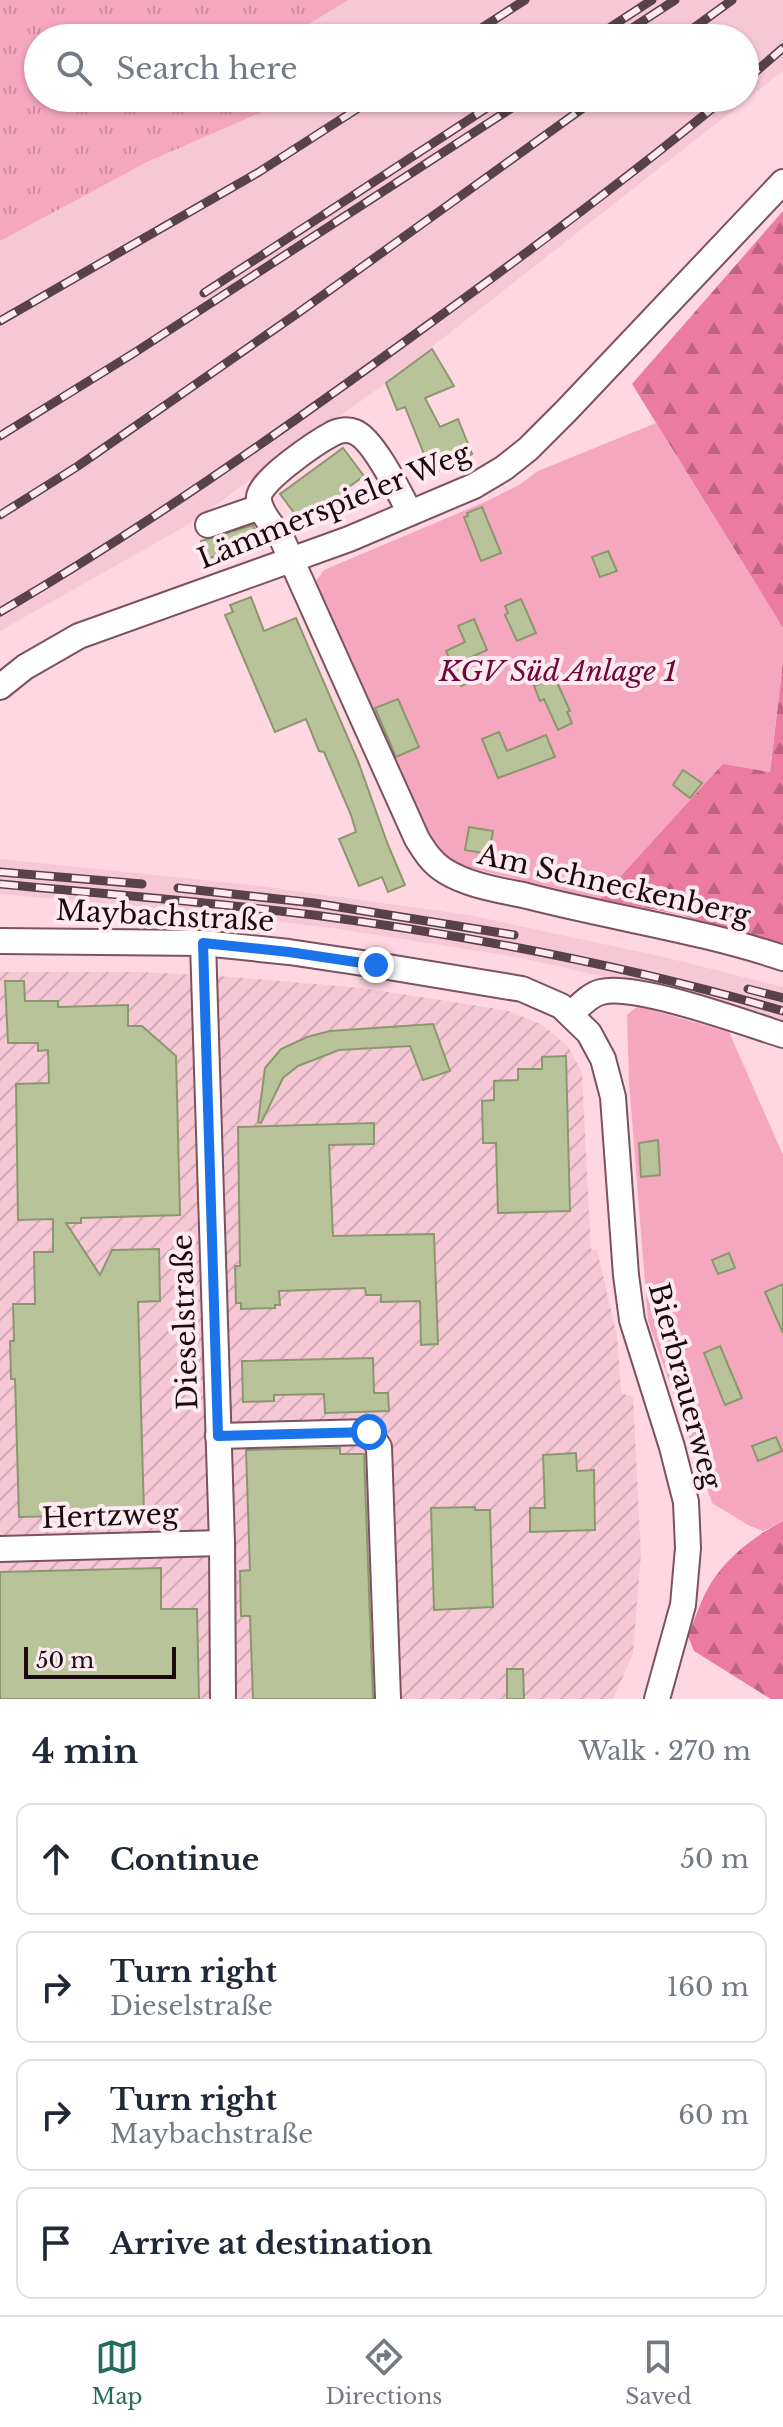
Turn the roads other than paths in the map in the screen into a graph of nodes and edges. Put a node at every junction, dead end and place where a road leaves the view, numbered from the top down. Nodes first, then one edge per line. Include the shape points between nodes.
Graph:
1 (783, 182) edge
2 (260, 507) junction
3 (410, 513) junction
4 (208, 525) dead end
5 (291, 561) junction
6 (0, 687) edge
7 (0, 941) edge
8 (203, 943) junction
9 (783, 958) edge
10 (566, 1010) junction
11 (783, 1035) edge
12 (218, 1436) junction
13 (222, 1543) junction
14 (0, 1549) edge
15 (223, 1699) edge
16 (388, 1699) edge
17 (657, 1699) edge

1 - 3 street, Lämmerspieler Weg via 528,449 489,478
2 - 3 street via 263,485 332,434 348,430 364,438
2 - 4 street
2 - 5 street, Am Schneckenberg
3 - 5 street, Lämmerspieler Weg
5 - 6 street, Lämmerspieler Weg via 79,636
5 - 9 street, Am Schneckenberg via 417,839 434,863 478,884
7 - 8 street, Maybachstraße
8 - 10 street, Maybachstraße via 492,983 522,989
8 - 12 street, Dieselstraße
10 - 11 street via 618,990
10 - 17 street, Bierbrauerweg via 599,1047 611,1088 632,1320 686,1502 683,1605
12 - 13 street, Dieselstraße
12 - 16 street via 369,1432 379,1447
13 - 14 street, Hertzweg
13 - 15 street, Dieselstraße

